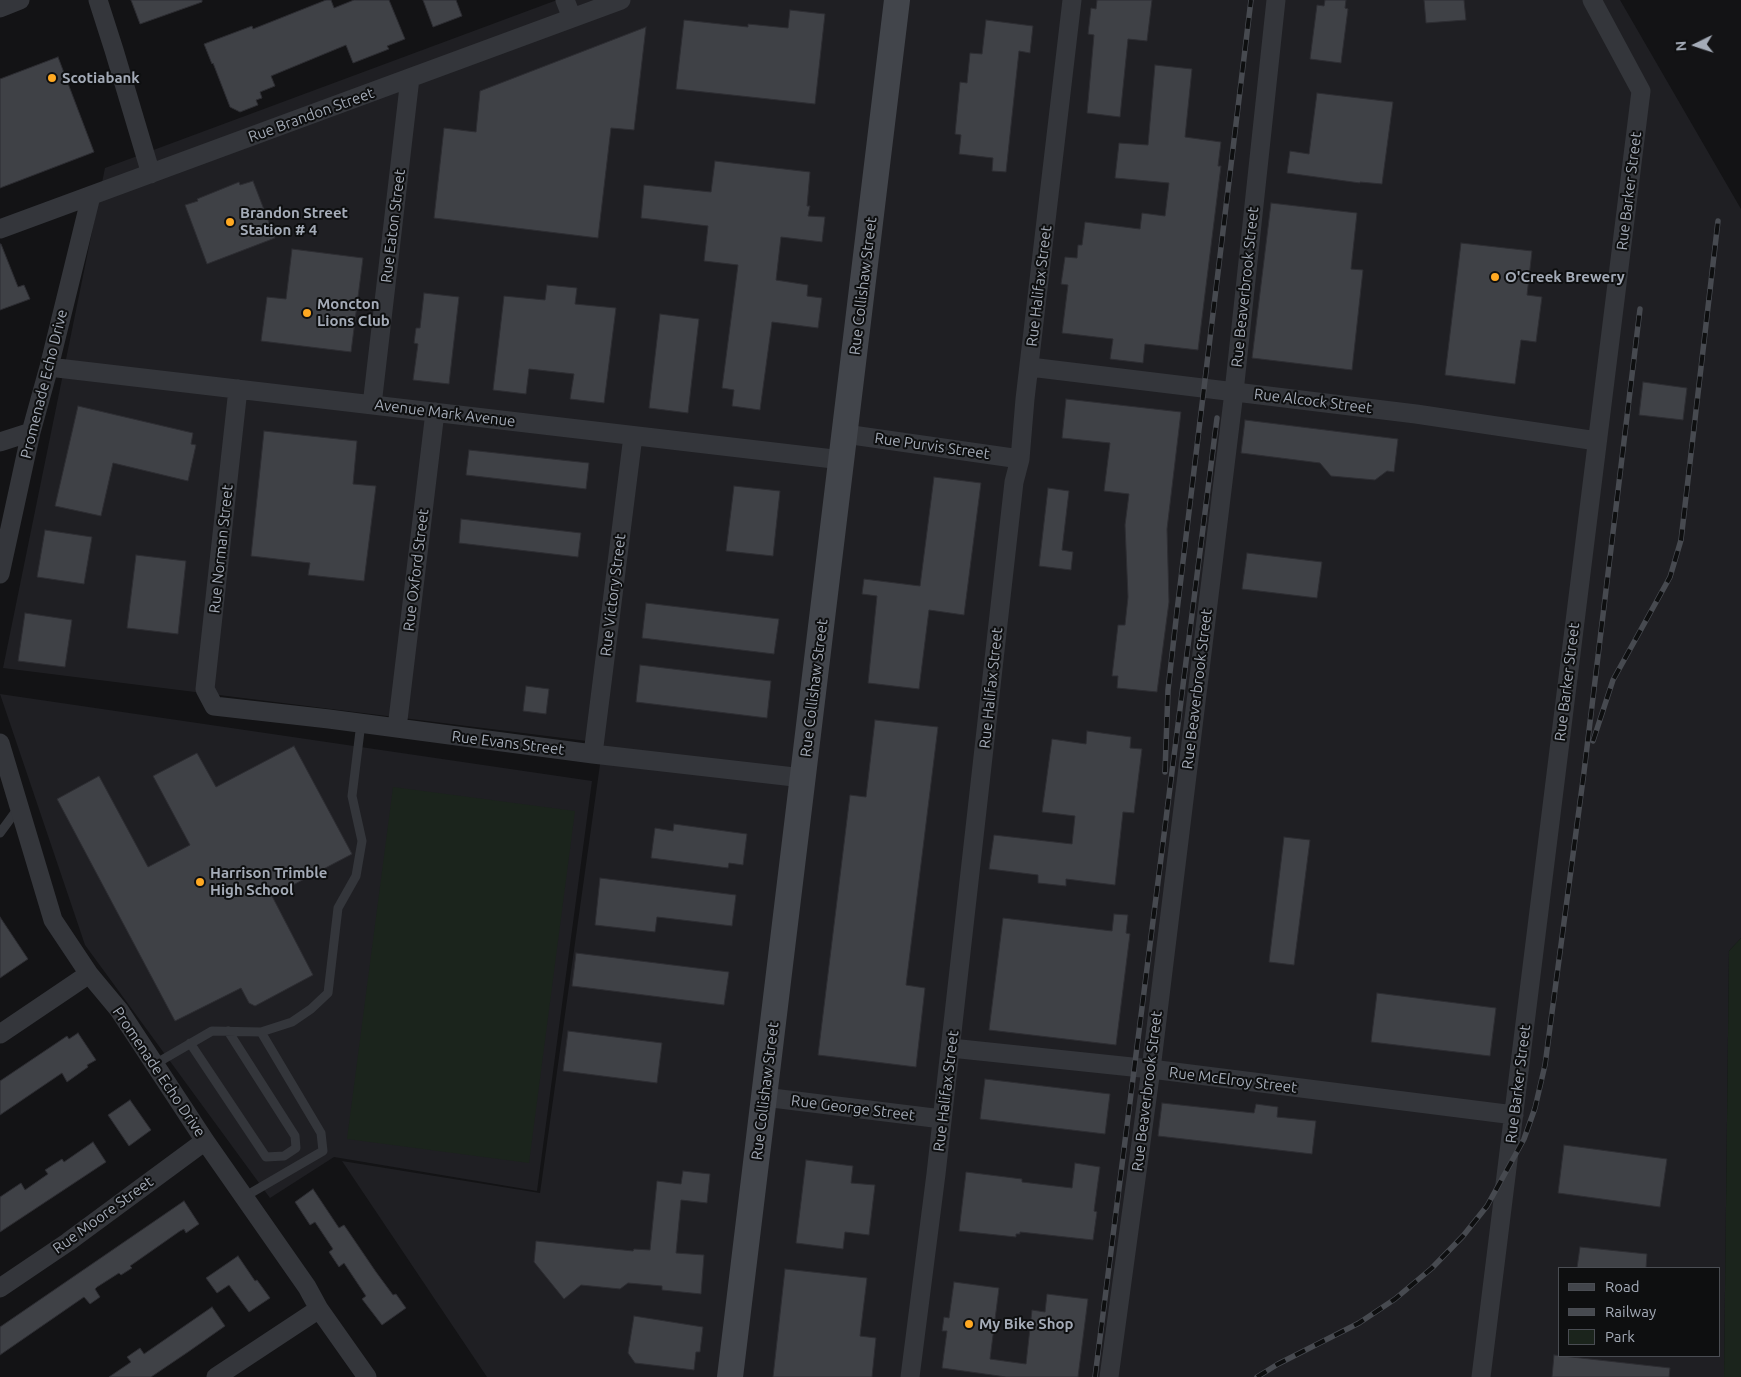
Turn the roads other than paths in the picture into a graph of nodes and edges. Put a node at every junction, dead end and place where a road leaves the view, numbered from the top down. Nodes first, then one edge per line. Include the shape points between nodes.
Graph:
1 (20, 0) edge
2 (98, 0) edge
3 (565, 0) edge
4 (621, 0) edge
5 (898, 0) edge
6 (1072, 0) edge
7 (1276, 0) edge
8 (1592, 0) edge
9 (0, 8) edge
10 (572, 18) junction
11 (410, 78) junction
12 (151, 174) junction
13 (90, 196) junction
14 (0, 229) edge
15 (49, 366) junction
16 (1030, 367) junction
17 (238, 389) junction
18 (1234, 392) junction
19 (372, 405) junction
20 (435, 412) junction
21 (31, 432) junction
22 (845, 434) junction
23 (633, 436) junction
24 (1597, 441) junction
25 (0, 442) edge
26 (1020, 459) junction
27 (842, 460) junction
28 (0, 574) edge
29 (214, 706) joint
30 (361, 723) junction
31 (397, 728) junction
32 (0, 743) edge
33 (593, 754) junction
34 (803, 778) junction
35 (19, 807) junction
36 (0, 833) edge
37 (89, 974) junction
38 (228, 1031) junction
39 (261, 1032) junction
40 (0, 1034) edge
41 (190, 1043) junction
42 (951, 1048) junction
43 (155, 1064) junction
44 (1151, 1069) junction
45 (764, 1097) junction
46 (1514, 1115) junction
47 (942, 1119) junction
48 (205, 1141) junction
49 (244, 1197) junction
50 (0, 1288) edge
51 (319, 1309) junction
52 (216, 1377) edge
53 (367, 1377) edge
54 (730, 1377) edge
55 (910, 1377) edge
56 (1109, 1377) edge
57 (1481, 1377) edge

1 - 9 street
2 - 12 street
3 - 10 street
4 - 10 street, Rue Brandon Street
5 - 22 street, Rue Collishaw Street
6 - 16 street, Rue Halifax Street
7 - 18 street, Rue Beaverbrook Street
8 - 24 street, Rue Barker Street via 1642,91
10 - 11 street, Rue Brandon Street
11 - 12 street, Rue Brandon Street
11 - 19 street, Rue Eaton Street
12 - 13 street, Rue Brandon Street
13 - 14 street, Rue Brandon Street
13 - 15 street, Promenade Echo Drive
15 - 17 street, Avenue Mark Avenue
15 - 21 street, Promenade Echo Drive
16 - 18 street, Rue Alcock Street
16 - 26 street, Rue Halifax Street
17 - 19 street, Avenue Mark Avenue
17 - 29 street, Rue Norman Street via 205,689
18 - 24 street, Rue Alcock Street via 1416,414
18 - 44 street, Rue Beaverbrook Street
19 - 20 street, Avenue Mark Avenue
20 - 23 street, Avenue Mark Avenue
20 - 31 street, Rue Oxford Street
21 - 25 street
21 - 28 street, Promenade Echo Drive
22 - 26 street, Rue Purvis Street
22 - 27 street, Rue Collishaw Street
23 - 27 street, Avenue Mark Avenue
23 - 33 street, Rue Victory Street
24 - 46 street, Rue Barker Street
26 - 42 street, Rue Halifax Street via 1014,482
27 - 34 street, Rue Collishaw Street
29 - 30 street, Rue Evans Street
30 - 31 street, Rue Evans Street
30 - 39 lane via 352,796 362,841 356,876 338,908 328,993 311,1010 292,1022
31 - 33 street, Rue Evans Street
32 - 35 street, Promenade Echo Drive
33 - 34 street, Rue Evans Street
34 - 45 street, Rue Collishaw Street
35 - 36 lane
35 - 37 street, Promenade Echo Drive via 53,920
37 - 40 street
37 - 43 street, Promenade Echo Drive
38 - 39 lane
38 - 41 lane via 212,1031
38 - 41 lane via 295,1136 296,1148 284,1156 266,1157
39 - 49 lane via 321,1133 323,1151
41 - 43 lane
42 - 44 street, Rue McElroy Street
42 - 47 street, Rue Halifax Street
43 - 48 street, Promenade Echo Drive
44 - 46 street, Rue McElroy Street
44 - 56 street, Rue Beaverbrook Street
45 - 47 street, Rue George Street
45 - 54 street, Rue Collishaw Street
46 - 57 street, Rue Barker Street
47 - 55 street, Rue Halifax Street
48 - 49 street, Promenade Echo Drive
48 - 50 street, Rue Moore Street
49 - 51 street, Promenade Echo Drive
51 - 52 street
51 - 53 street, Promenade Echo Drive

